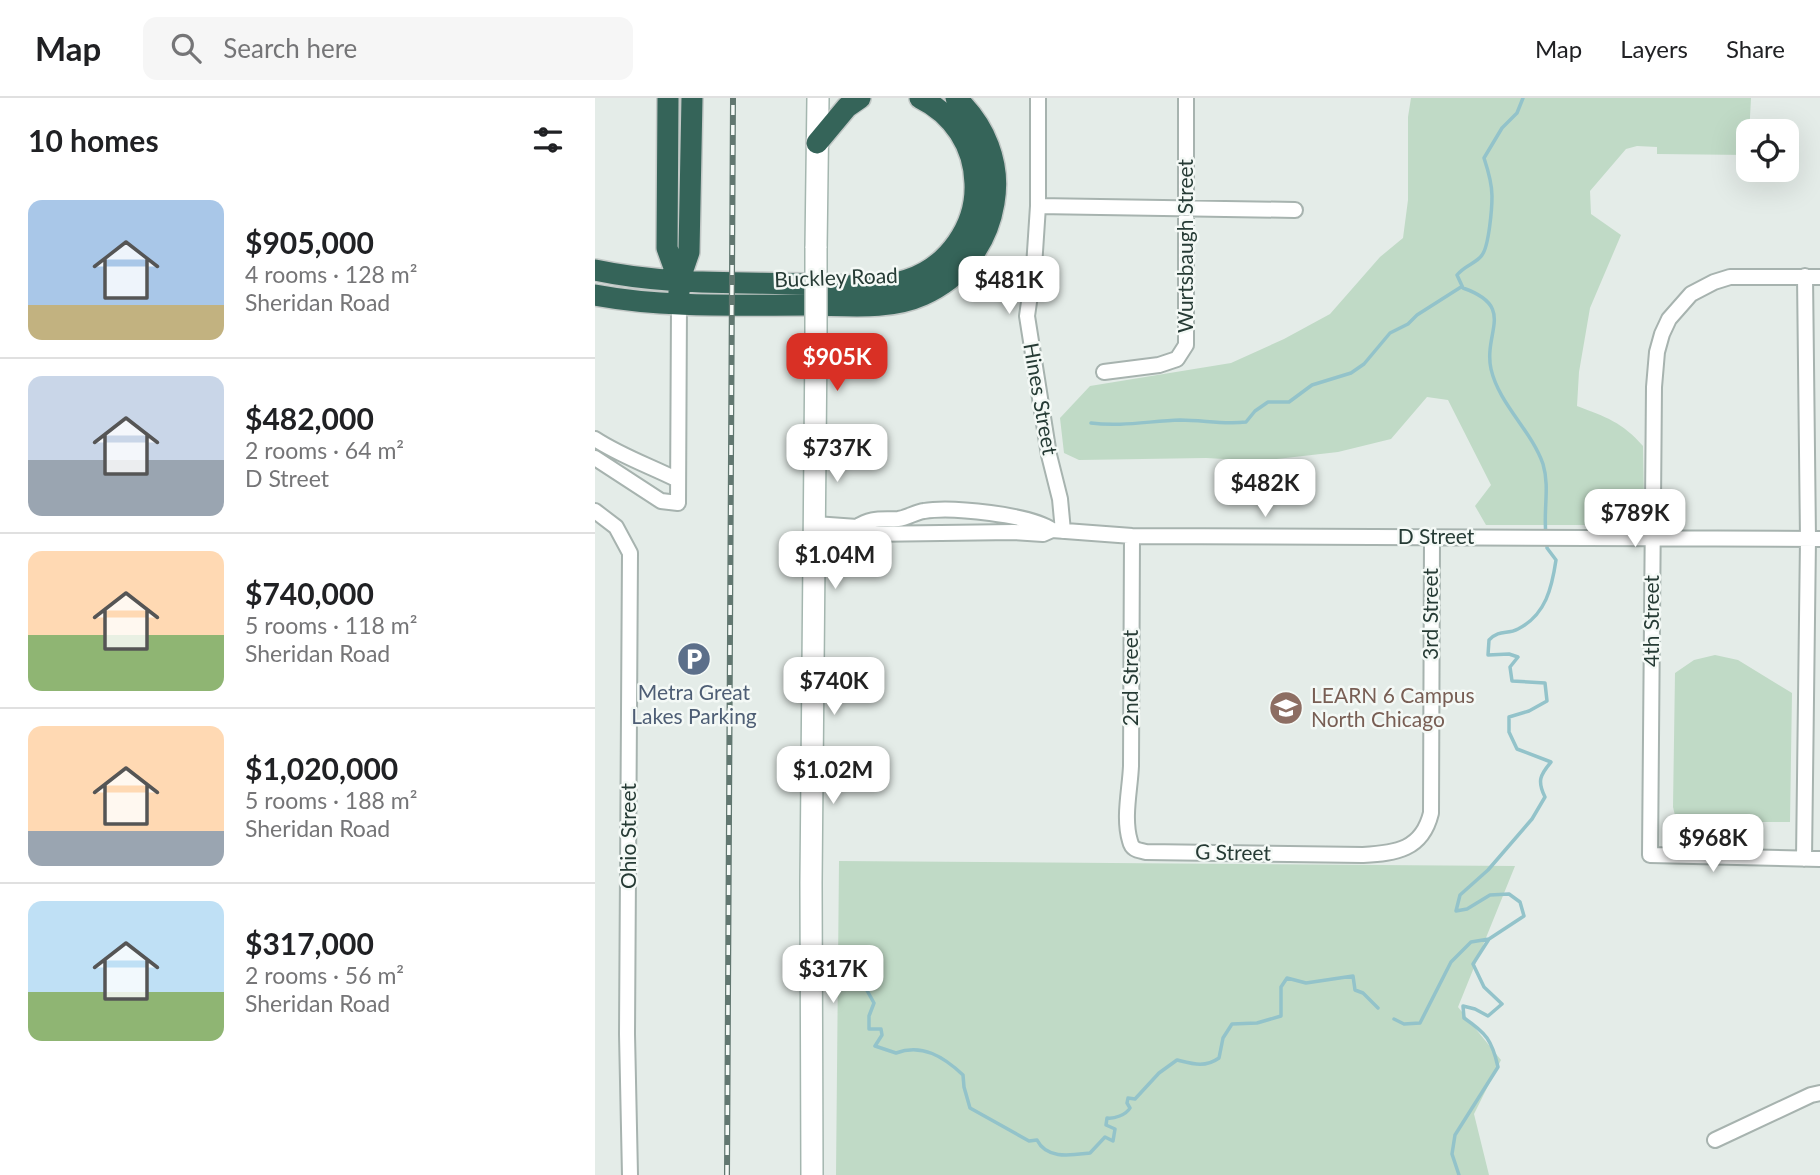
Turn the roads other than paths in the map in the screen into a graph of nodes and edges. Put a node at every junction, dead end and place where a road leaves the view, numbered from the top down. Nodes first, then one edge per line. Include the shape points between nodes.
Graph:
1 (668, 98) edge
2 (692, 98) edge
3 (818, 98) edge
4 (860, 98) edge
5 (921, 98) edge
6 (955, 98) edge
7 (1038, 98) edge
8 (1186, 98) edge
9 (817, 143) junction
10 (1038, 206) junction
11 (1185, 207) junction
12 (1294, 210) dead end
13 (595, 271) edge
14 (1813, 277) edge
15 (679, 281) junction
16 (595, 295) edge
17 (679, 305) junction
18 (1104, 372) dead end
19 (595, 429) edge
20 (595, 439) edge
21 (595, 458) edge
22 (634, 461) junction
23 (678, 481) junction
24 (595, 511) edge
25 (815, 524) junction
26 (857, 527) junction
27 (1058, 530) junction
28 (1132, 536) junction
29 (1432, 537) junction
30 (1652, 539) junction
31 (1814, 539) edge
32 (1128, 821) joint
33 (1363, 855) joint
34 (1804, 859) junction
35 (1820, 859) edge
36 (1820, 1093) edge
37 (1715, 1140) dead end
38 (629, 1175) edge
39 (812, 1175) edge

1 - 15 highway via 667,248
2 - 15 highway via 689,252
3 - 9 main road
4 - 9 highway
5 - 15 highway, Buckley Road via 944,113 959,131 971,156 975,183 967,227 934,267 909,280 883,285
6 - 17 highway, Buckley Road via 985,136 996,184 983,240 946,283 921,296 880,305
7 - 10 street, Hines Street
8 - 11 street, Wurtsbaugh Street
9 - 25 main road, bridge
10 - 11 street
10 - 27 street, Hines Street via 1027,316 1062,512
11 - 12 street
11 - 18 street, Wurtsbaugh Street via 1186,345 1177,359 1159,365
13 - 15 highway, Buckley Road
14 - 30 street, 4th Street via 1730,277 1697,291 1669,319 1657,352 1654,387
14 - 31 street
15 - 17 highway
16 - 17 highway, Buckley Road
17 - 23 street
19 - 22 street
20 - 22 street
21 - 23 street via 661,501 678,503
22 - 23 street
24 - 38 street, Ohio Street via 616,527 630,553
25 - 26 street, D Street
25 - 39 main road
26 - 27 street, D Street via 868,534 1043,534
26 - 27 street, D Street via 868,519 903,518 925,510 982,512
27 - 28 street, D Street
28 - 29 street, D Street
28 - 32 street, 2nd Street
29 - 30 street, D Street
29 - 33 street, 3rd Street via 1431,813 1427,828 1411,845
30 - 31 street, D Street
30 - 34 street, 4th Street via 1650,855
31 - 34 street
32 - 33 street, G Street via 1132,846 1146,852
34 - 35 street
36 - 37 street

